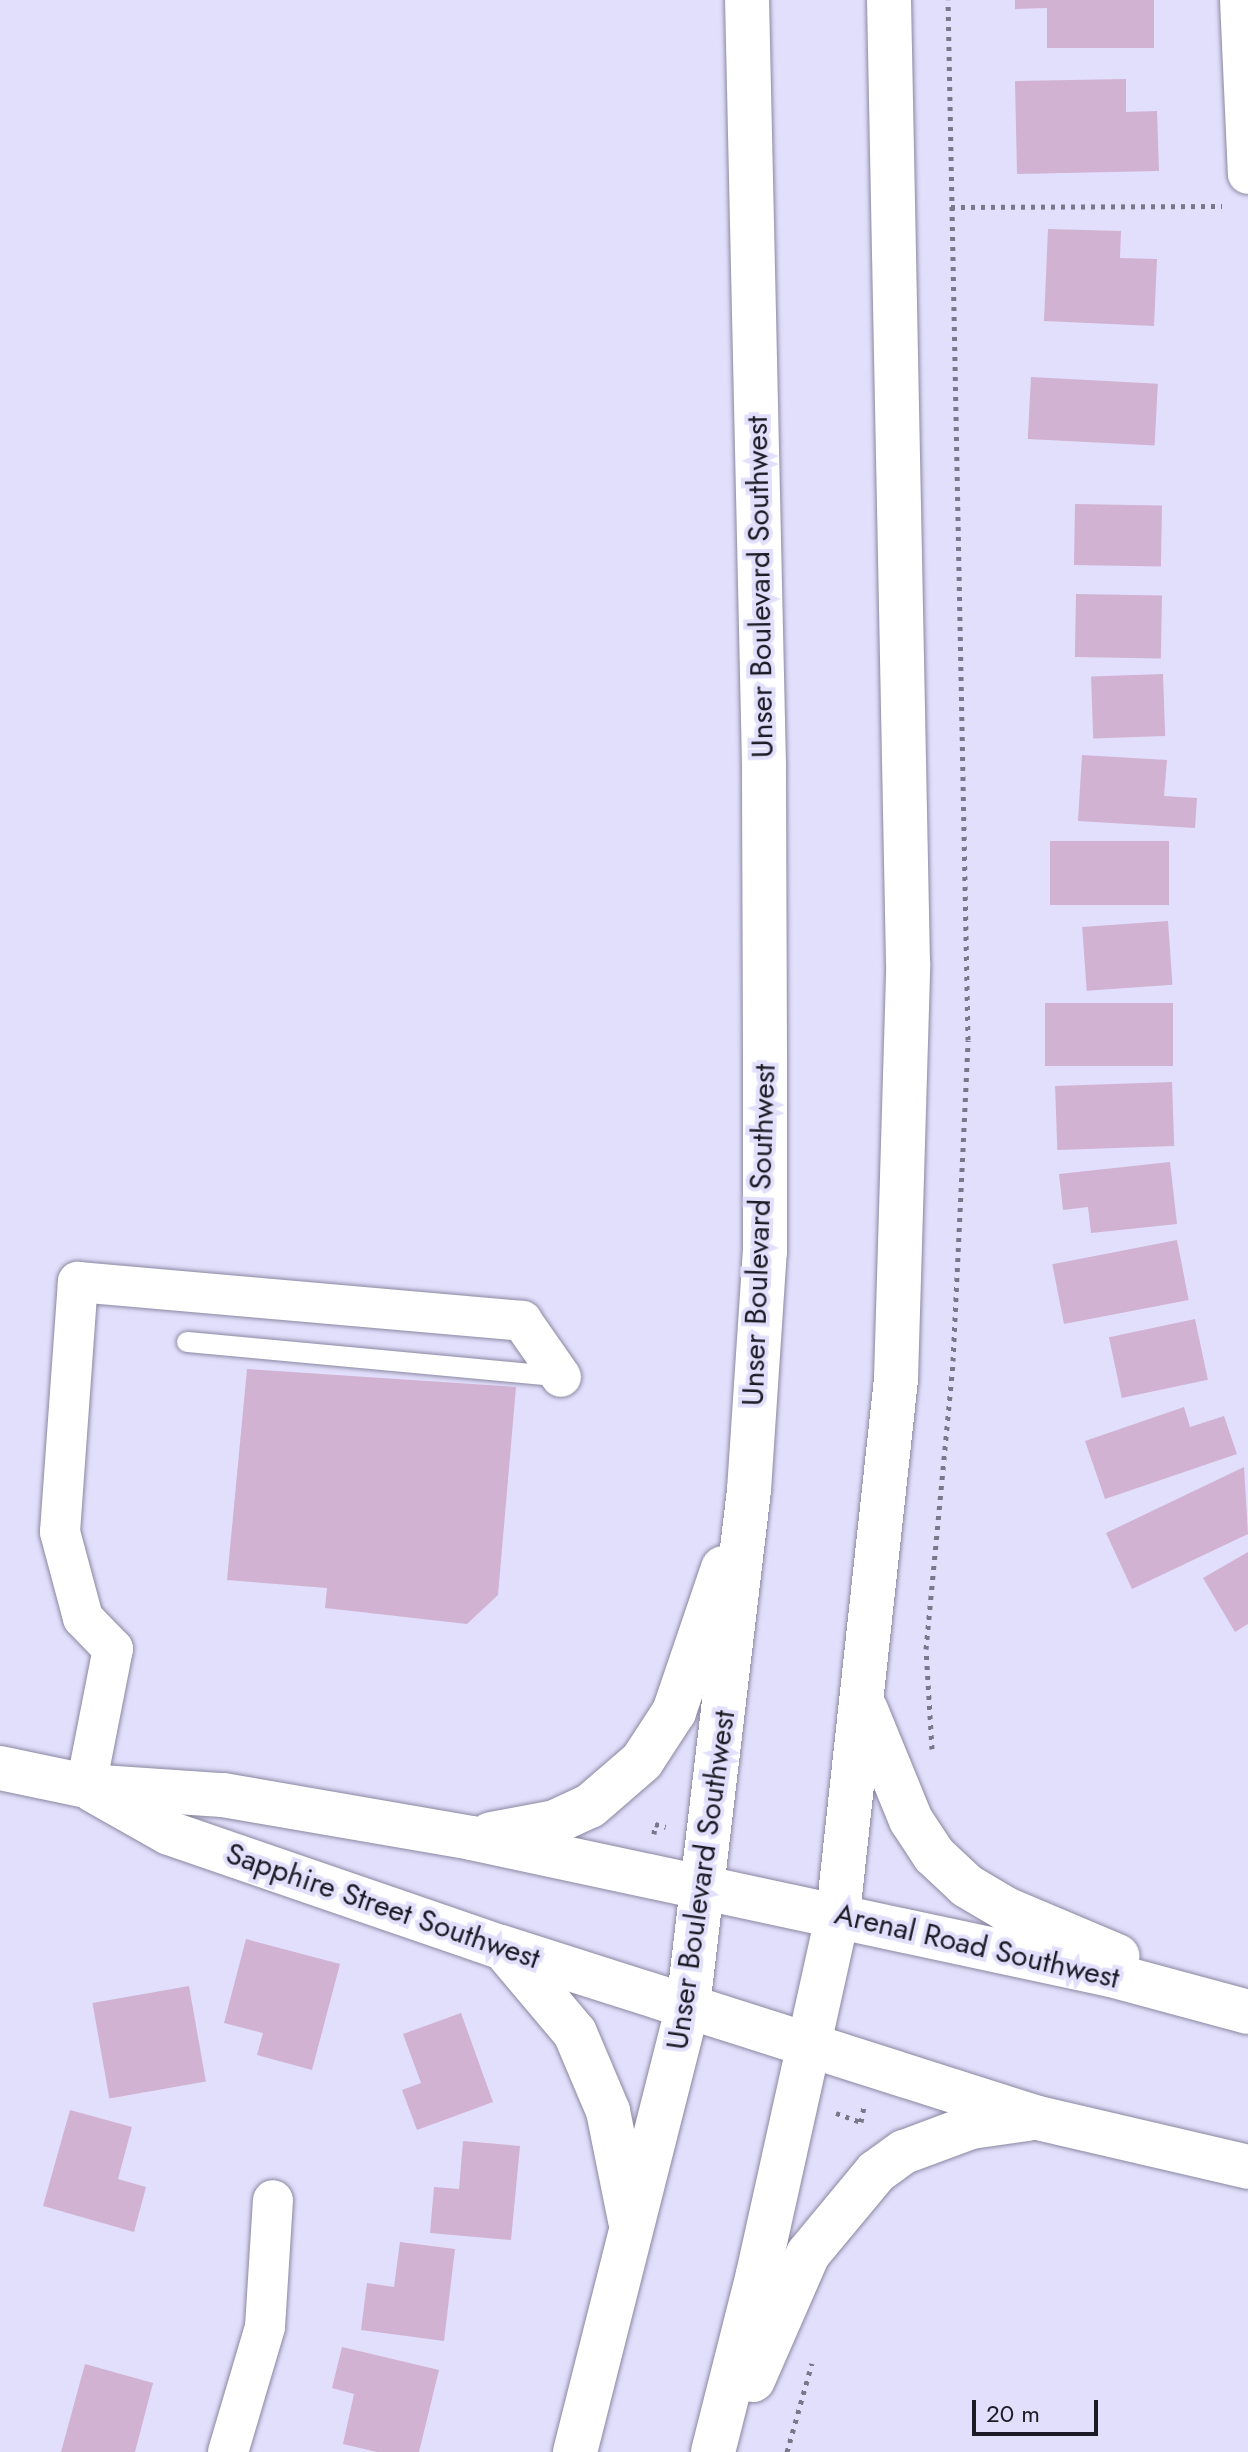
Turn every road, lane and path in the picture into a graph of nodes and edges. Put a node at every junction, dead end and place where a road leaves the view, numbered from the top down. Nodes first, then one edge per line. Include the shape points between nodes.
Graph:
1 (747, 0) edge
2 (889, 0) edge
3 (1240, 0) edge
4 (1242, 190) edge
5 (951, 207) dead end
6 (187, 1342) dead end
7 (561, 1377) joint
8 (749, 1490) junction
9 (864, 1706) junction
10 (0, 1768) edge
11 (86, 1786) junction
12 (471, 1838) junction
13 (704, 1886) junction
14 (838, 1914) junction
15 (501, 1947) junction
16 (688, 2006) junction
17 (1248, 2012) edge
18 (806, 2046) junction
19 (867, 2094) dead end
20 (828, 2110) dead end
21 (1038, 2118) junction
22 (1248, 2167) edge
23 (273, 2200) dead end
24 (632, 2229) junction
25 (816, 2346) dead end
26 (228, 2452) edge
27 (575, 2452) edge
28 (713, 2452) edge
29 (722, 2452) edge
30 (787, 2452) edge

1 - 8 main road, Unser Boulevard Southwest via 765,1013 765,1252
2 - 9 main road via 908,963 905,1200 896,1379
3 - 4 street
4 - 5 path
6 - 7 lane
7 - 11 street via 522,1321 78,1282 60,1532 83,1618 113,1649
8 - 12 main road via 674,1712 642,1761 590,1806 555,1822
8 - 13 main road, Unser Boulevard Southwest
9 - 14 main road
9 - 17 main road via 911,1820 934,1855 967,1886 1006,1909
10 - 11 main road, Sapphire Street Southwest
11 - 12 main road, Sapphire Street Southwest via 223,1795
11 - 15 main road, Sapphire Street Southwest via 169,1833
12 - 13 main road, Sapphire Street Southwest
13 - 14 main road, Arenal Road Southwest
13 - 16 main road, Unser Boulevard Southwest
14 - 17 main road, Arenal Road Southwest via 1111,1975
14 - 18 main road
15 - 16 main road, Sapphire Street Southwest
15 - 24 main road via 575,2033 608,2111
16 - 18 main road, Sapphire Street Southwest
16 - 24 main road, Unser Boulevard Southwest
18 - 21 main road
18 - 28 main road via 758,2274
19 - 20 path via 861,2122
21 - 22 main road
21 - 29 main road via 971,2127 904,2152 843,2205 808,2254
23 - 26 street via 265,2327
24 - 27 main road, Unser Boulevard Southwest
25 - 30 path

